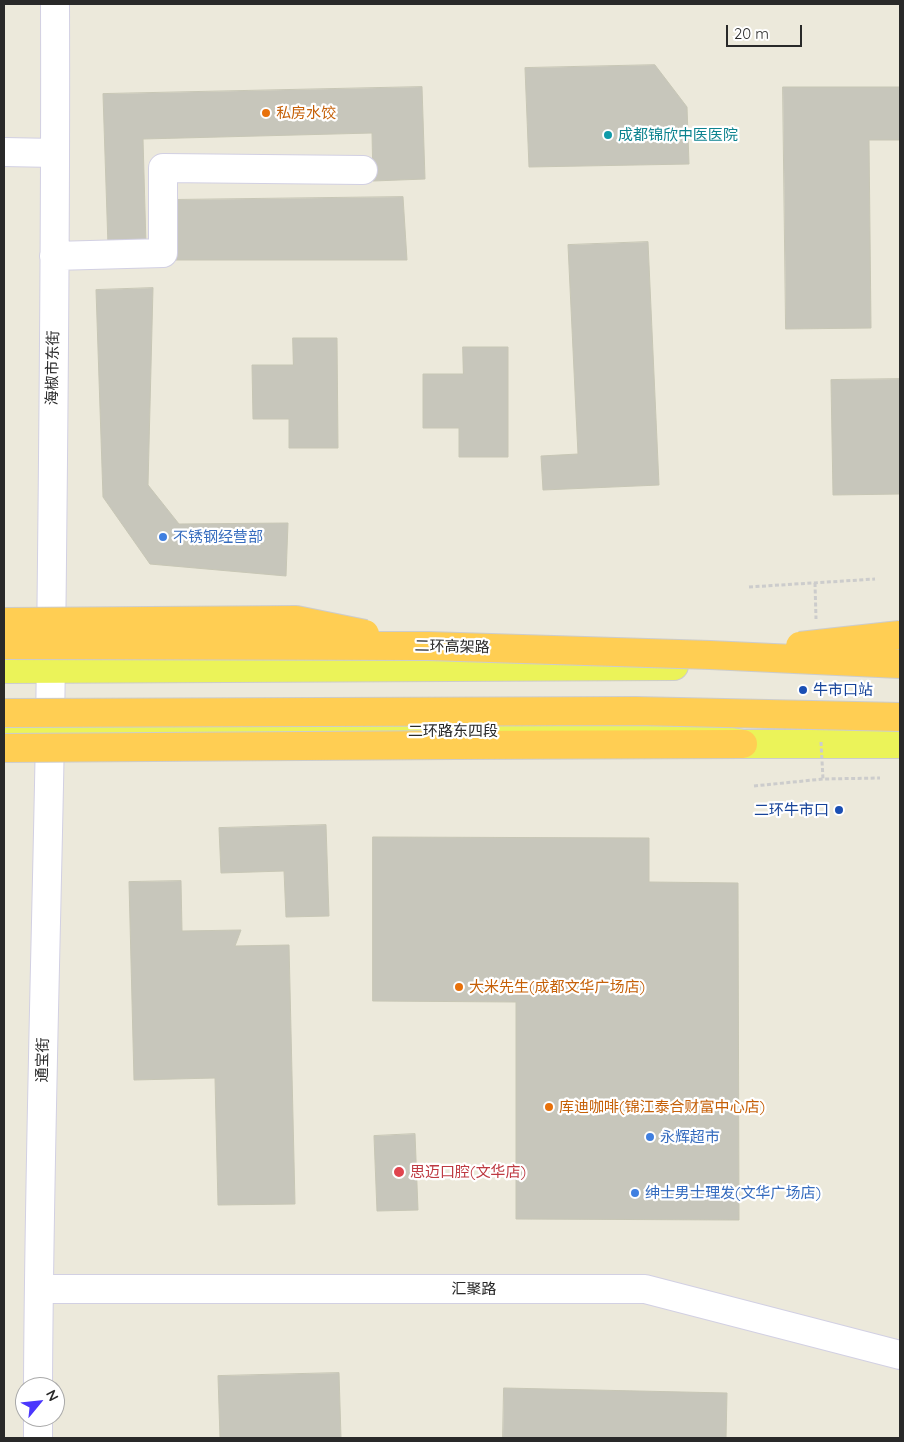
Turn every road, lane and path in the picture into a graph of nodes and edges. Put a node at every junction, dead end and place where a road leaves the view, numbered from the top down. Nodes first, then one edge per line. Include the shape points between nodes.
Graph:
1 (55, 4) edge
2 (4, 152) edge
3 (55, 153) junction
4 (363, 170) dead end
5 (54, 256) junction
6 (875, 579) dead end
7 (749, 587) dead end
8 (4, 622) edge
9 (900, 635) edge
10 (4, 645) edge
11 (428, 646) junction
12 (710, 655) junction
13 (900, 664) edge
14 (50, 668) junction
15 (4, 669) edge
16 (4, 712) edge
17 (900, 718) edge
18 (4, 733) edge
19 (50, 733) junction
20 (743, 744) junction
21 (900, 744) edge
22 (4, 748) edge
23 (880, 778) dead end
24 (754, 786) dead end
25 (39, 1289) junction
26 (900, 1355) edge
27 (38, 1377) edge

1 - 3 street, 海椒市东街
2 - 3 street
3 - 5 street, 海椒市东街
4 - 5 street via 162,168 163,254
5 - 14 street, 海椒市东街
6 - 7 path
8 - 11 highway, bridge via 296,620
9 - 12 highway, bridge
10 - 11 highway, 二环高架路, bridge
11 - 12 highway, 二环高架路, bridge
12 - 13 highway, 二环高架路, bridge
13 - 14 main road
14 - 15 main road
14 - 19 street, 海椒市东街
16 - 17 highway, bridge via 636,711
18 - 19 main road, 二环路东四段
19 - 20 main road, 二环路东四段 via 668,730
19 - 25 street, 通宝街
20 - 21 main road, 二环路东四段
20 - 22 highway, bridge
23 - 24 path via 823,779
25 - 26 street, 汇聚路 via 645,1289
25 - 27 street, 通宝街

